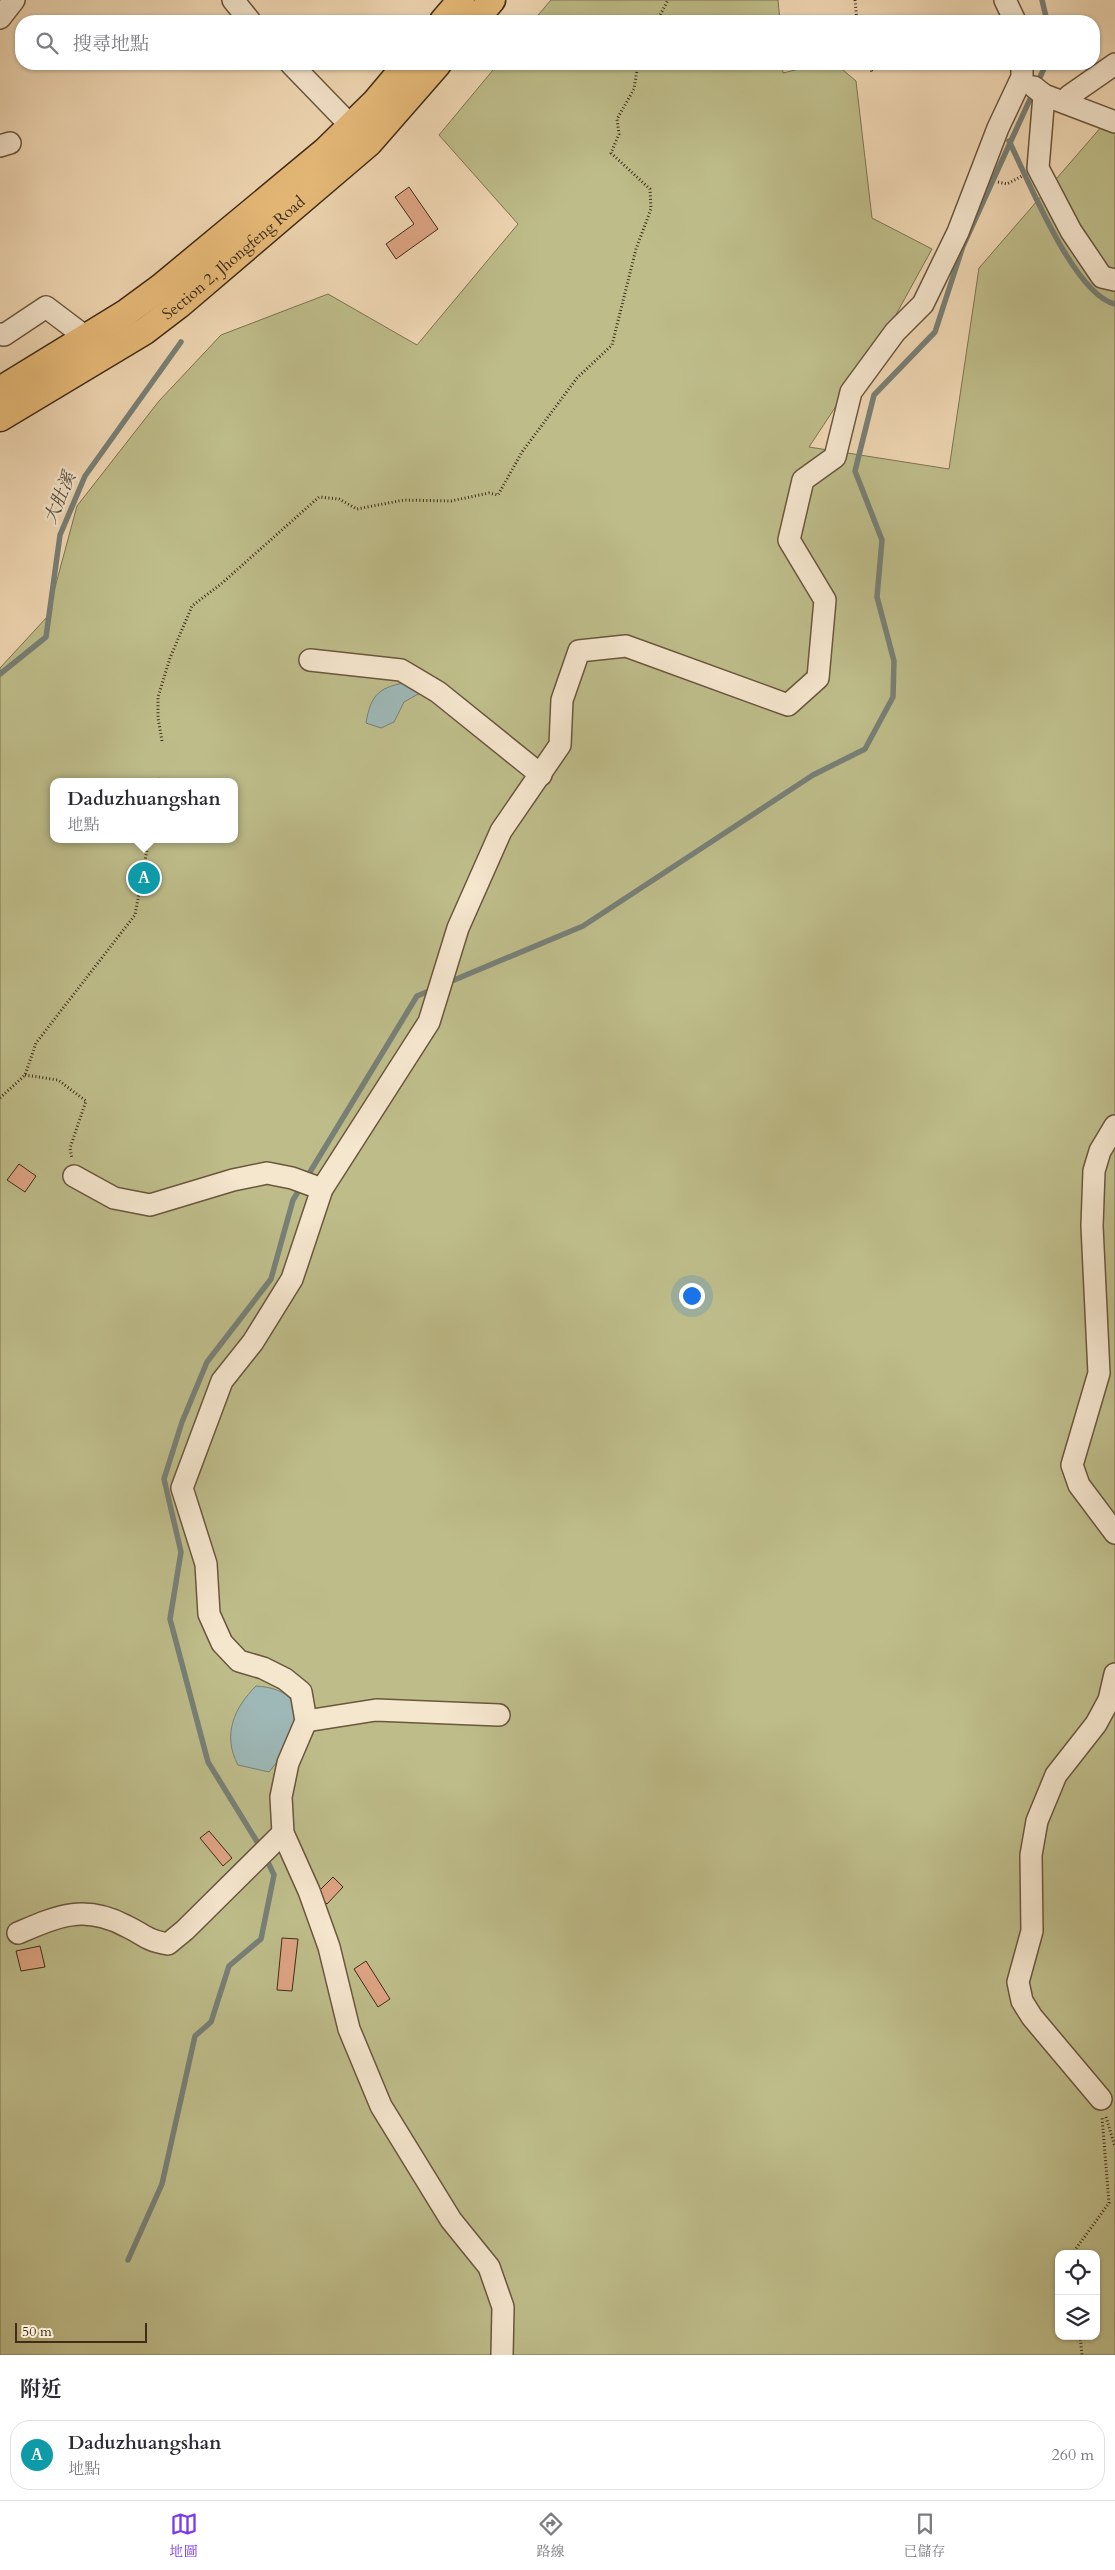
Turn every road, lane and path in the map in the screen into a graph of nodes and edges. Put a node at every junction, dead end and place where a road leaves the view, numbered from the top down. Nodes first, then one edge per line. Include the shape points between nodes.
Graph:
1 (14, 0) edge
2 (461, 0) edge
3 (492, 0) edge
4 (668, 0) edge
5 (855, 0) edge
6 (1005, 0) edge
7 (448, 15) edge
8 (479, 15) edge
9 (661, 15) edge
10 (856, 15) edge
11 (1012, 15) edge
12 (0, 18) edge
13 (1115, 64) edge
14 (297, 70) edge
15 (402, 70) edge
16 (433, 70) edge
17 (637, 70) edge
18 (1022, 70) edge
19 (1044, 95) junction
20 (1067, 103) junction
21 (1115, 122) edge
22 (351, 126) junction
23 (1038, 168) junction
24 (980, 176) junction
25 (257, 222) junction
26 (1115, 280) edge
27 (0, 334) edge
28 (87, 338) junction
29 (35, 370) junction
30 (0, 376) edge
31 (0, 390) edge
32 (0, 418) edge
33 (310, 660) dead end
34 (162, 741) dead end
35 (541, 775) junction
36 (148, 843) edge
37 (25, 1075) junction
38 (0, 1098) edge
39 (1115, 1126) edge
40 (74, 1176) joint
41 (322, 1190) junction
42 (1115, 1533) edge
43 (1115, 1674) edge
44 (499, 1714) dead end
45 (306, 1721) junction
46 (278, 1839) junction
47 (18, 1933) dead end
48 (1101, 2099) junction
49 (1115, 2147) edge
50 (1075, 2250) edge
51 (1080, 2340) edge
52 (502, 2355) edge
53 (1082, 2355) edge

1 - 12 street
2 - 7 main road
3 - 8 main road
4 - 9 path
5 - 10 path
6 - 11 street
13 - 20 street via 1069,96
14 - 22 street
15 - 22 main road, Section 2, Jhongfeng Road
16 - 25 main road, Section 2, Jhongfeng Road via 369,143
17 - 34 path via 634,89 617,119 619,134 611,153 650,188 651,208 636,249 612,345 572,385 522,452 498,495 489,493 451,501 404,500 357,509 339,499 319,497 192,606 158,696
18 - 19 street
18 - 24 street
19 - 20 street
19 - 23 street
20 - 21 street
22 - 25 main road, Section 2, Jhongfeng Road
23 - 24 path via 1007,184
23 - 26 street via 1071,231 1102,277
24 - 35 street via 958,232 923,304 895,332 851,392 835,457 803,480 789,540 825,600 818,678 788,705 626,646 580,651 562,700 560,745
25 - 28 main road, Section 2, Jhongfeng Road
25 - 32 main road, Section 2, Jhongfeng Road via 146,331
27 - 28 street via 4,335 46,307
28 - 29 main road, Section 2, Jhongfeng Road
29 - 30 street
29 - 31 main road, Section 2, Jhongfeng Road
33 - 35 street via 401,670 438,692
35 - 41 street via 497,840 458,928 430,1022
36 - 37 path via 135,915 36,1044
37 - 38 path
37 - 40 path via 58,1080 86,1101 70,1148
39 - 42 street via 1100,1151 1094,1171 1092,1226 1099,1373 1072,1465 1079,1485
40 - 41 street via 114,1198 150,1205 232,1180 267,1174 292,1178
41 - 45 street via 292,1278 254,1342 222,1381 182,1488 206,1564 209,1614 222,1643 239,1662 263,1668 301,1692
43 - 48 street via 1105,1708 1056,1775 1037,1821 1031,1855 1032,1931 1018,1982 1022,2001 1032,2017
44 - 45 street via 376,1710
45 - 46 street via 288,1764 281,1797
46 - 47 street via 168,1944 149,1941 125,1925 91,1912 55,1917
46 - 52 street via 309,1891 328,1946 349,2029 381,2106 451,2220 489,2267 503,2307
48 - 49 path
48 - 50 path via 1109,2203
51 - 53 path

